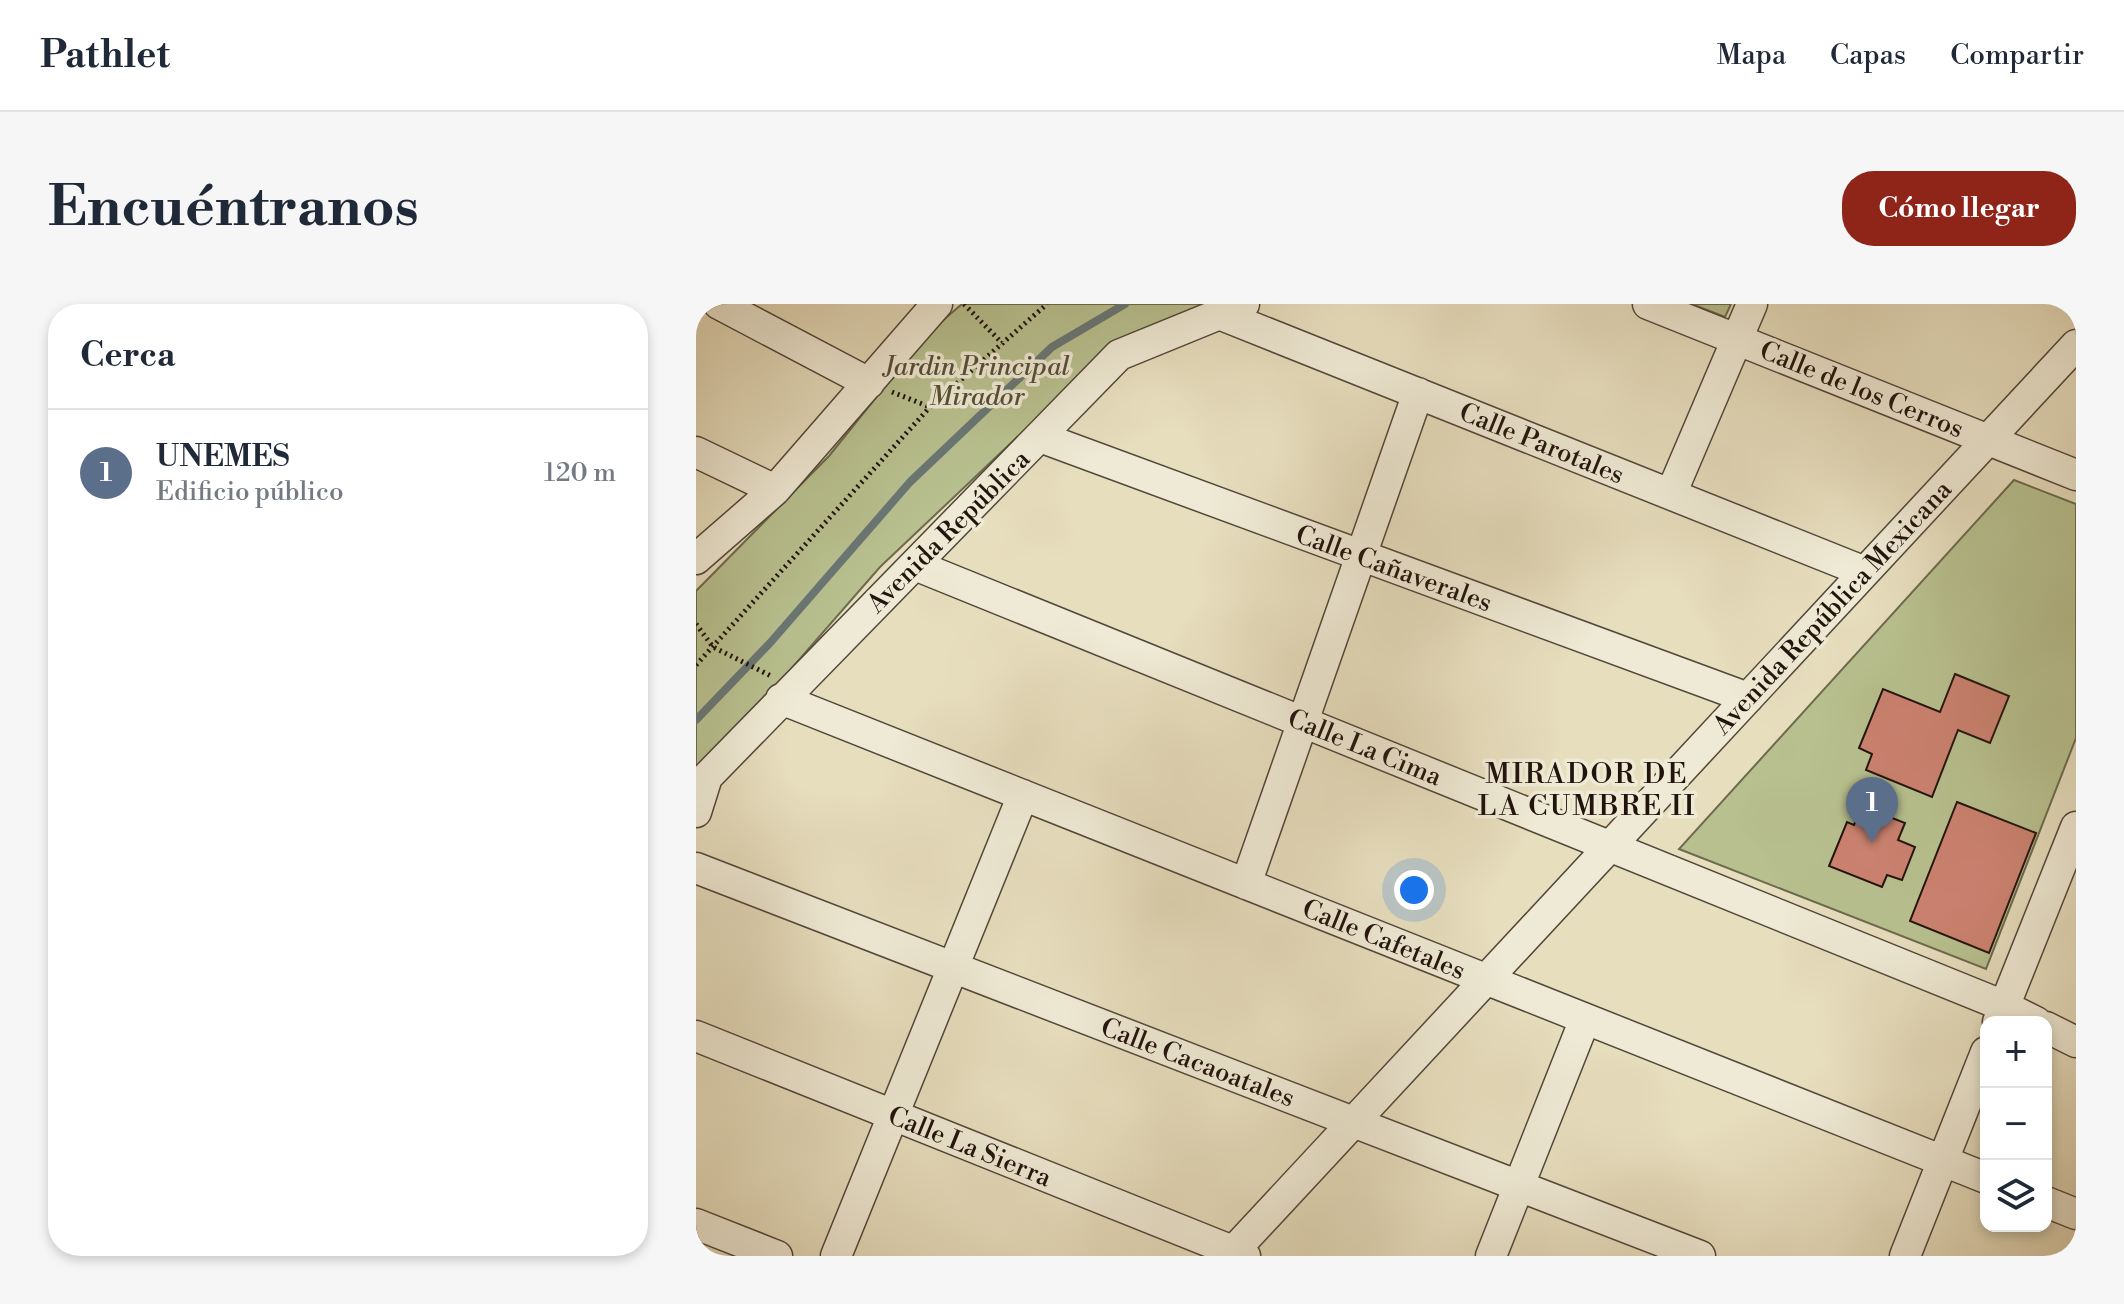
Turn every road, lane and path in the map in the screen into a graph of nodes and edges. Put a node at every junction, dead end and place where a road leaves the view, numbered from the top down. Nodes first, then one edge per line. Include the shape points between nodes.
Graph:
1 (719, 304) edge
2 (937, 304) edge
3 (964, 304) edge
4 (1047, 304) edge
5 (1648, 304) edge
6 (1752, 304) edge
7 (1232, 309) edge
8 (1737, 340) junction
9 (1002, 343) junction
10 (2076, 345) edge
11 (869, 383) junction
12 (1418, 393) junction
13 (930, 407) junction
14 (1040, 437) junction
15 (1987, 439) junction
16 (696, 452) edge
17 (2076, 475) edge
18 (775, 490) junction
19 (1671, 494) junction
20 (1361, 556) junction
21 (696, 559) edge
22 (915, 565) junction
23 (1865, 572) junction
24 (696, 624) edge
25 (713, 647) junction
26 (696, 665) edge
27 (788, 693) junction
28 (1748, 698) junction
29 (1303, 722) junction
30 (1023, 795) junction
31 (696, 812) edge
32 (2073, 844) edge
33 (1609, 846) junction
34 (696, 868) edge
35 (1246, 884) junction
36 (953, 967) junction
37 (1486, 979) junction
38 (2001, 1014) edge
39 (1585, 1019) junction
40 (2052, 1030) edge
41 (696, 1036) edge
42 (2076, 1042) edge
43 (1980, 1067) edge
44 (893, 1115) junction
45 (1353, 1122) junction
46 (1942, 1161) junction
47 (1980, 1176) edge
48 (1519, 1186) junction
49 (2052, 1204) edge
50 (2076, 1214) edge
51 (696, 1224) edge
52 (1236, 1254) edge
53 (777, 1256) edge
54 (836, 1256) edge
55 (1491, 1256) edge
56 (1700, 1256) edge
57 (1905, 1256) edge

1 - 11 street
2 - 11 street
3 - 9 path
4 - 9 path
5 - 8 street, Calle de los Cerros
6 - 8 street
7 - 12 street, Calle Parotales
7 - 14 street, Avenida República via 1119,355
8 - 15 street, Calle de los Cerros
8 - 19 street
9 - 13 path
10 - 15 street, Avenida República Mexicana
11 - 13 path
11 - 18 street
12 - 19 street, Calle Parotales
12 - 20 street
13 - 25 path
14 - 20 street, Calle Cañaverales
14 - 22 street, Avenida República
15 - 17 street, Calle de los Cerros
15 - 23 street, Avenida República Mexicana
16 - 18 street
18 - 21 street
19 - 23 street, Calle Parotales
20 - 28 street, Calle Cañaverales
20 - 29 street
22 - 27 street, Avenida República
22 - 29 street, Calle La Cima
23 - 28 street, Avenida República Mexicana
24 - 25 path
25 - 26 path
25 - 27 path
27 - 30 street, Calle Cafetales
27 - 31 street, Avenida República via 707,777
28 - 33 street, Avenida República Mexicana
29 - 33 street, Calle La Cima
29 - 35 street
30 - 35 street, Calle Cafetales
30 - 36 street
32 - 38 street
33 - 37 street, Avenida República Mexicana
33 - 38 street, Calle La Cima
34 - 36 street, Calle Cacaoatales
35 - 37 street, Calle Cafetales
36 - 44 street
36 - 45 street, Calle Cacaoatales
37 - 39 street, Calle Cafetales
37 - 45 street, Avenida República Mexicana
39 - 46 street, Calle Cafetales
39 - 48 street
40 - 42 street
41 - 44 street, Calle La Sierra
43 - 46 street
44 - 52 street, Calle La Sierra
44 - 54 street
45 - 48 street, Calle Cacaoatales
45 - 52 street, Avenida República Mexicana
46 - 47 street, Calle Cafetales
46 - 57 street
48 - 55 street
48 - 56 street, Calle Cacaoatales
49 - 50 street
51 - 53 street

